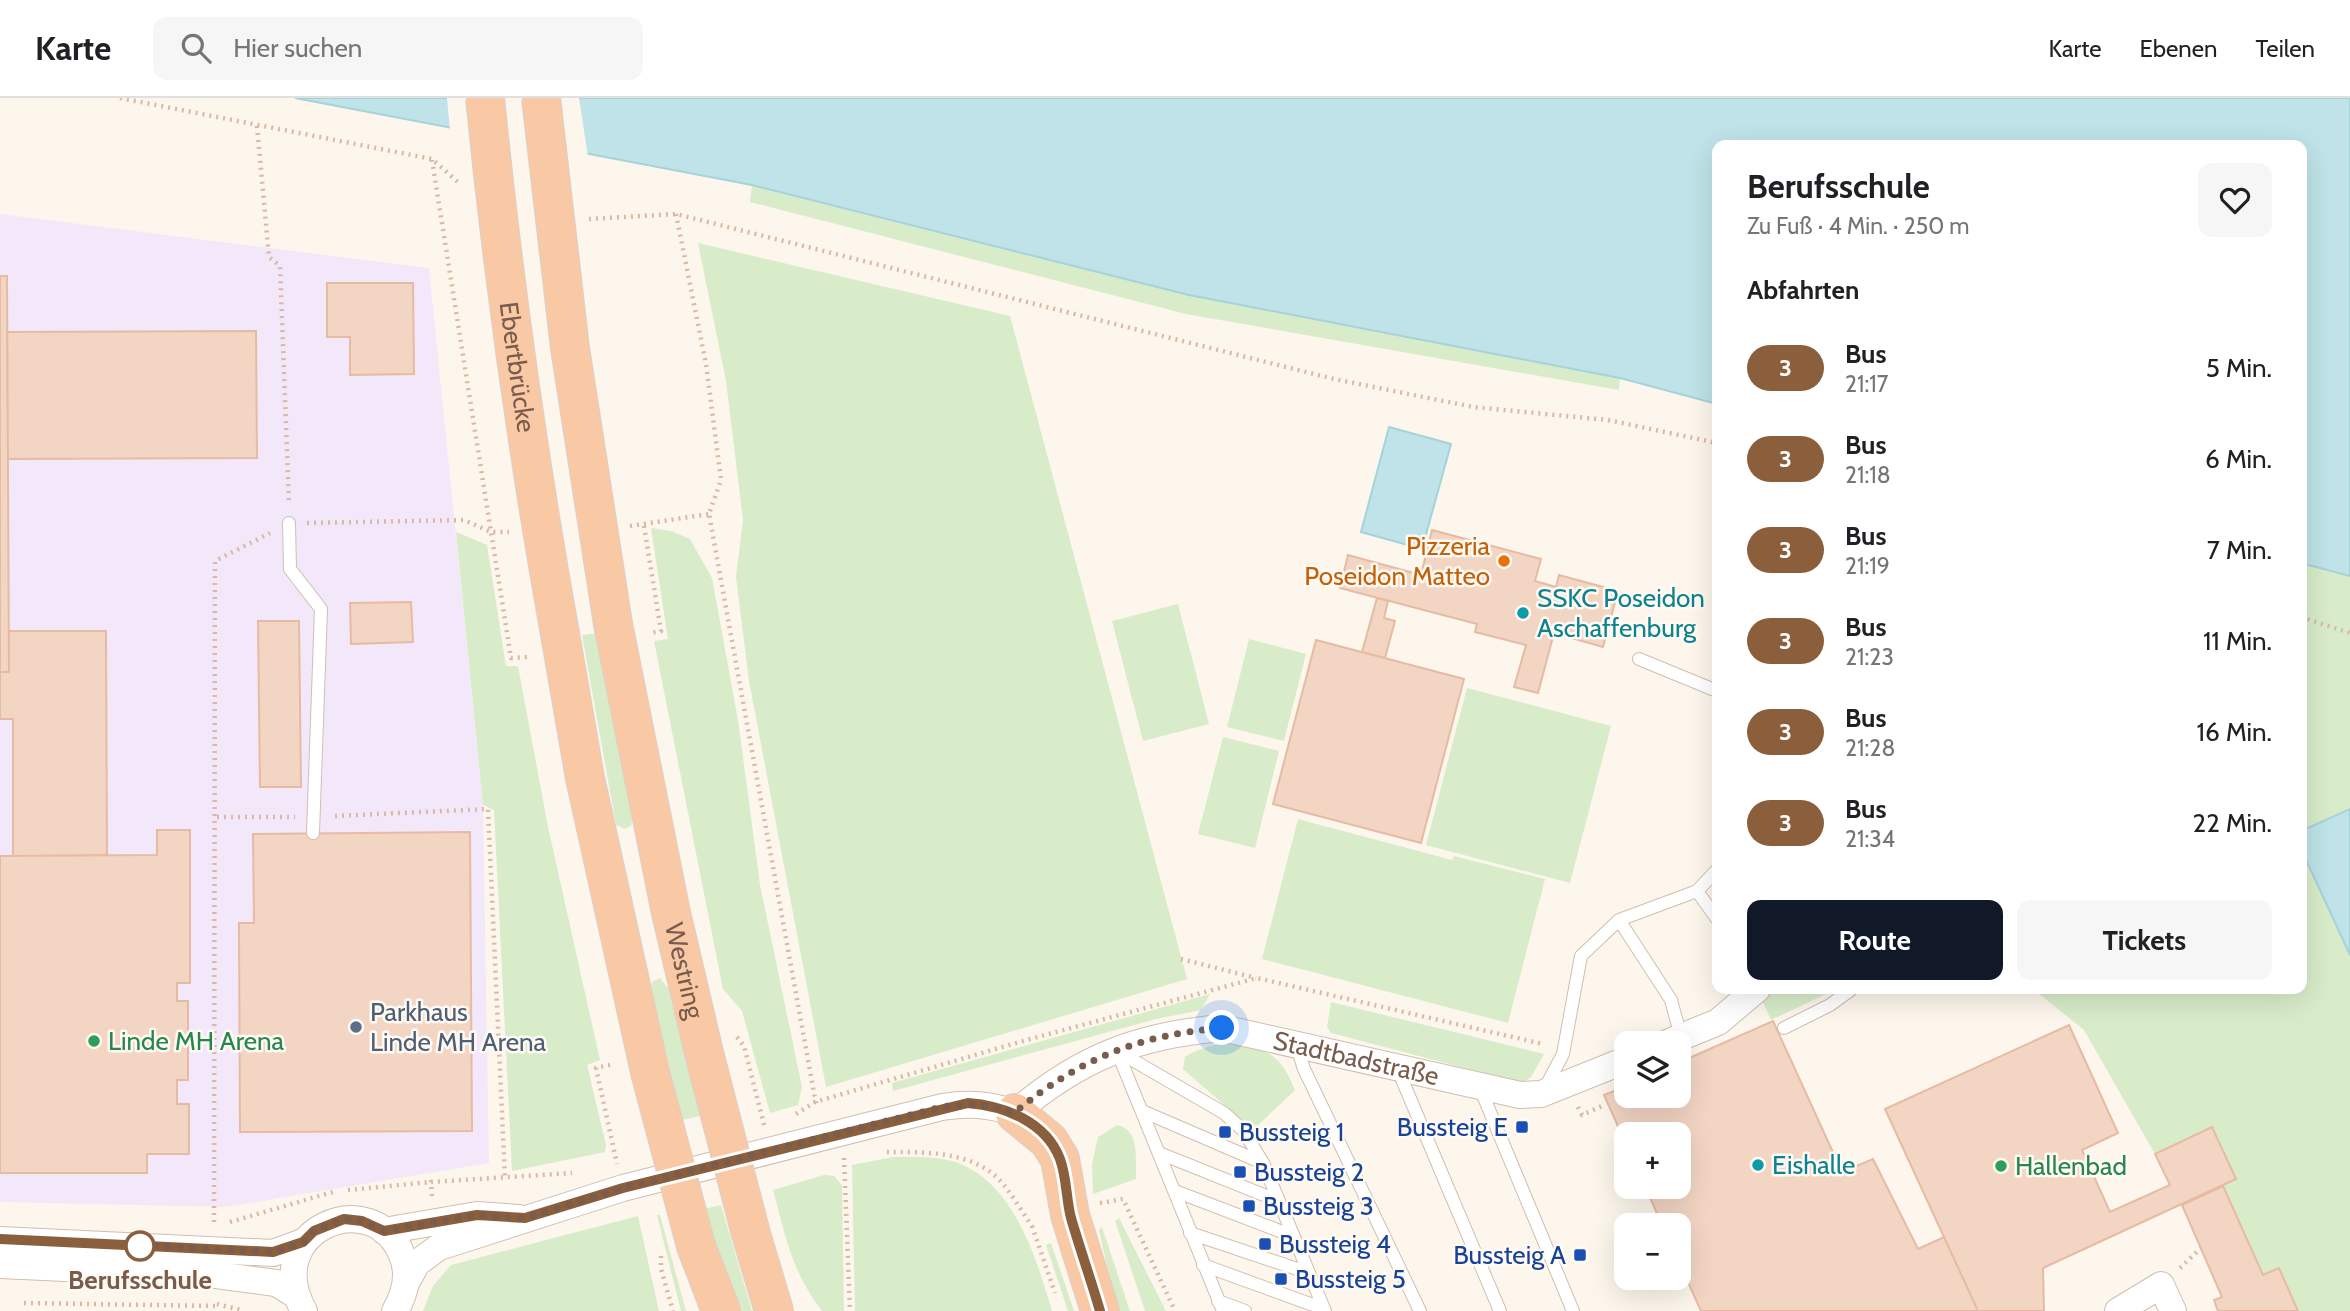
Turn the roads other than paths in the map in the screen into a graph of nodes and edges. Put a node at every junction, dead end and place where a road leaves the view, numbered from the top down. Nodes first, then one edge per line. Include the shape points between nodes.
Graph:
1 (485, 98) edge
2 (541, 98) edge
3 (289, 523) road end
4 (1639, 659) dead end
5 (1712, 689) edge
6 (313, 833) dead end
7 (1712, 875) edge
8 (1697, 891) junction
9 (1712, 912) edge
10 (1619, 920) junction
11 (1751, 994) edge
12 (1844, 994) edge
13 (1784, 1028) dead end
14 (1673, 1031) edge
15 (1691, 1033) edge
16 (1296, 1044) junction
17 (1116, 1051) junction
18 (1614, 1065) edge
19 (1397, 1066) junction
20 (1480, 1088) junction
21 (1541, 1094) junction
22 (1142, 1111) junction
23 (1014, 1113) junction
24 (1159, 1153) junction
25 (1264, 1163) junction
26 (1175, 1191) junction
27 (1279, 1201) junction
28 (525, 1218) junction
29 (384, 1231) junction
30 (1190, 1233) junction
31 (1293, 1236) junction
32 (0, 1240) edge
33 (303, 1242) junction
34 (0, 1265) edge
35 (1203, 1265) junction
36 (1308, 1273) junction
37 (406, 1283) junction
38 (299, 1302) edge
39 (1220, 1306) edge
40 (1325, 1310) edge
41 (395, 1311) edge
42 (721, 1311) edge
43 (774, 1311) edge
44 (1100, 1311) edge
45 (1245, 1311) edge
46 (1420, 1311) edge
47 (1500, 1311) edge
48 (1573, 1311) edge
49 (2118, 1311) edge
50 (2173, 1311) edge

1 - 42 highway, Ebertbrücke, bridge via 518,381 585,778 650,1072 678,1251
2 - 43 highway, Westring, bridge via 570,348 630,629 643,781 705,1057
3 - 6 lane via 290,569 321,609
4 - 5 lane
7 - 8 lane
8 - 9 lane
8 - 10 lane
10 - 14 lane via 1671,1000
10 - 21 lane via 1581,956 1563,1054
11 - 15 street via 1718,1023
12 - 13 lane
16 - 17 street, Stadtbadstraße via 1222,1028 1173,1032
16 - 19 street, Stadtbadstraße
16 - 46 lane
17 - 22 lane
17 - 23 street, Stadtbadstraße via 1077,1067
17 - 25 lane via 1224,1113 1243,1130
18 - 21 street, Stadtbadstraße
19 - 20 street, Stadtbadstraße
19 - 47 lane
20 - 21 street, Stadtbadstraße via 1520,1096
20 - 48 lane
22 - 24 lane
22 - 25 lane
23 - 28 street via 968,1103 623,1188
23 - 44 highway via 1049,1141 1060,1159 1070,1215
24 - 26 lane
24 - 27 lane
25 - 27 lane
26 - 30 lane
26 - 31 lane
27 - 31 lane
28 - 29 street via 477,1215
28 - 37 street via 439,1247 417,1263
29 - 33 street via 344,1219 314,1231
29 - 37 street via 399,1249
30 - 35 lane
30 - 36 lane
31 - 36 lane
32 - 33 street via 273,1252
33 - 38 street via 292,1270
34 - 38 street via 216,1275 276,1283
35 - 39 lane
35 - 40 lane
36 - 40 lane
37 - 41 street
39 - 45 lane
49 - 50 street via 2161,1285

